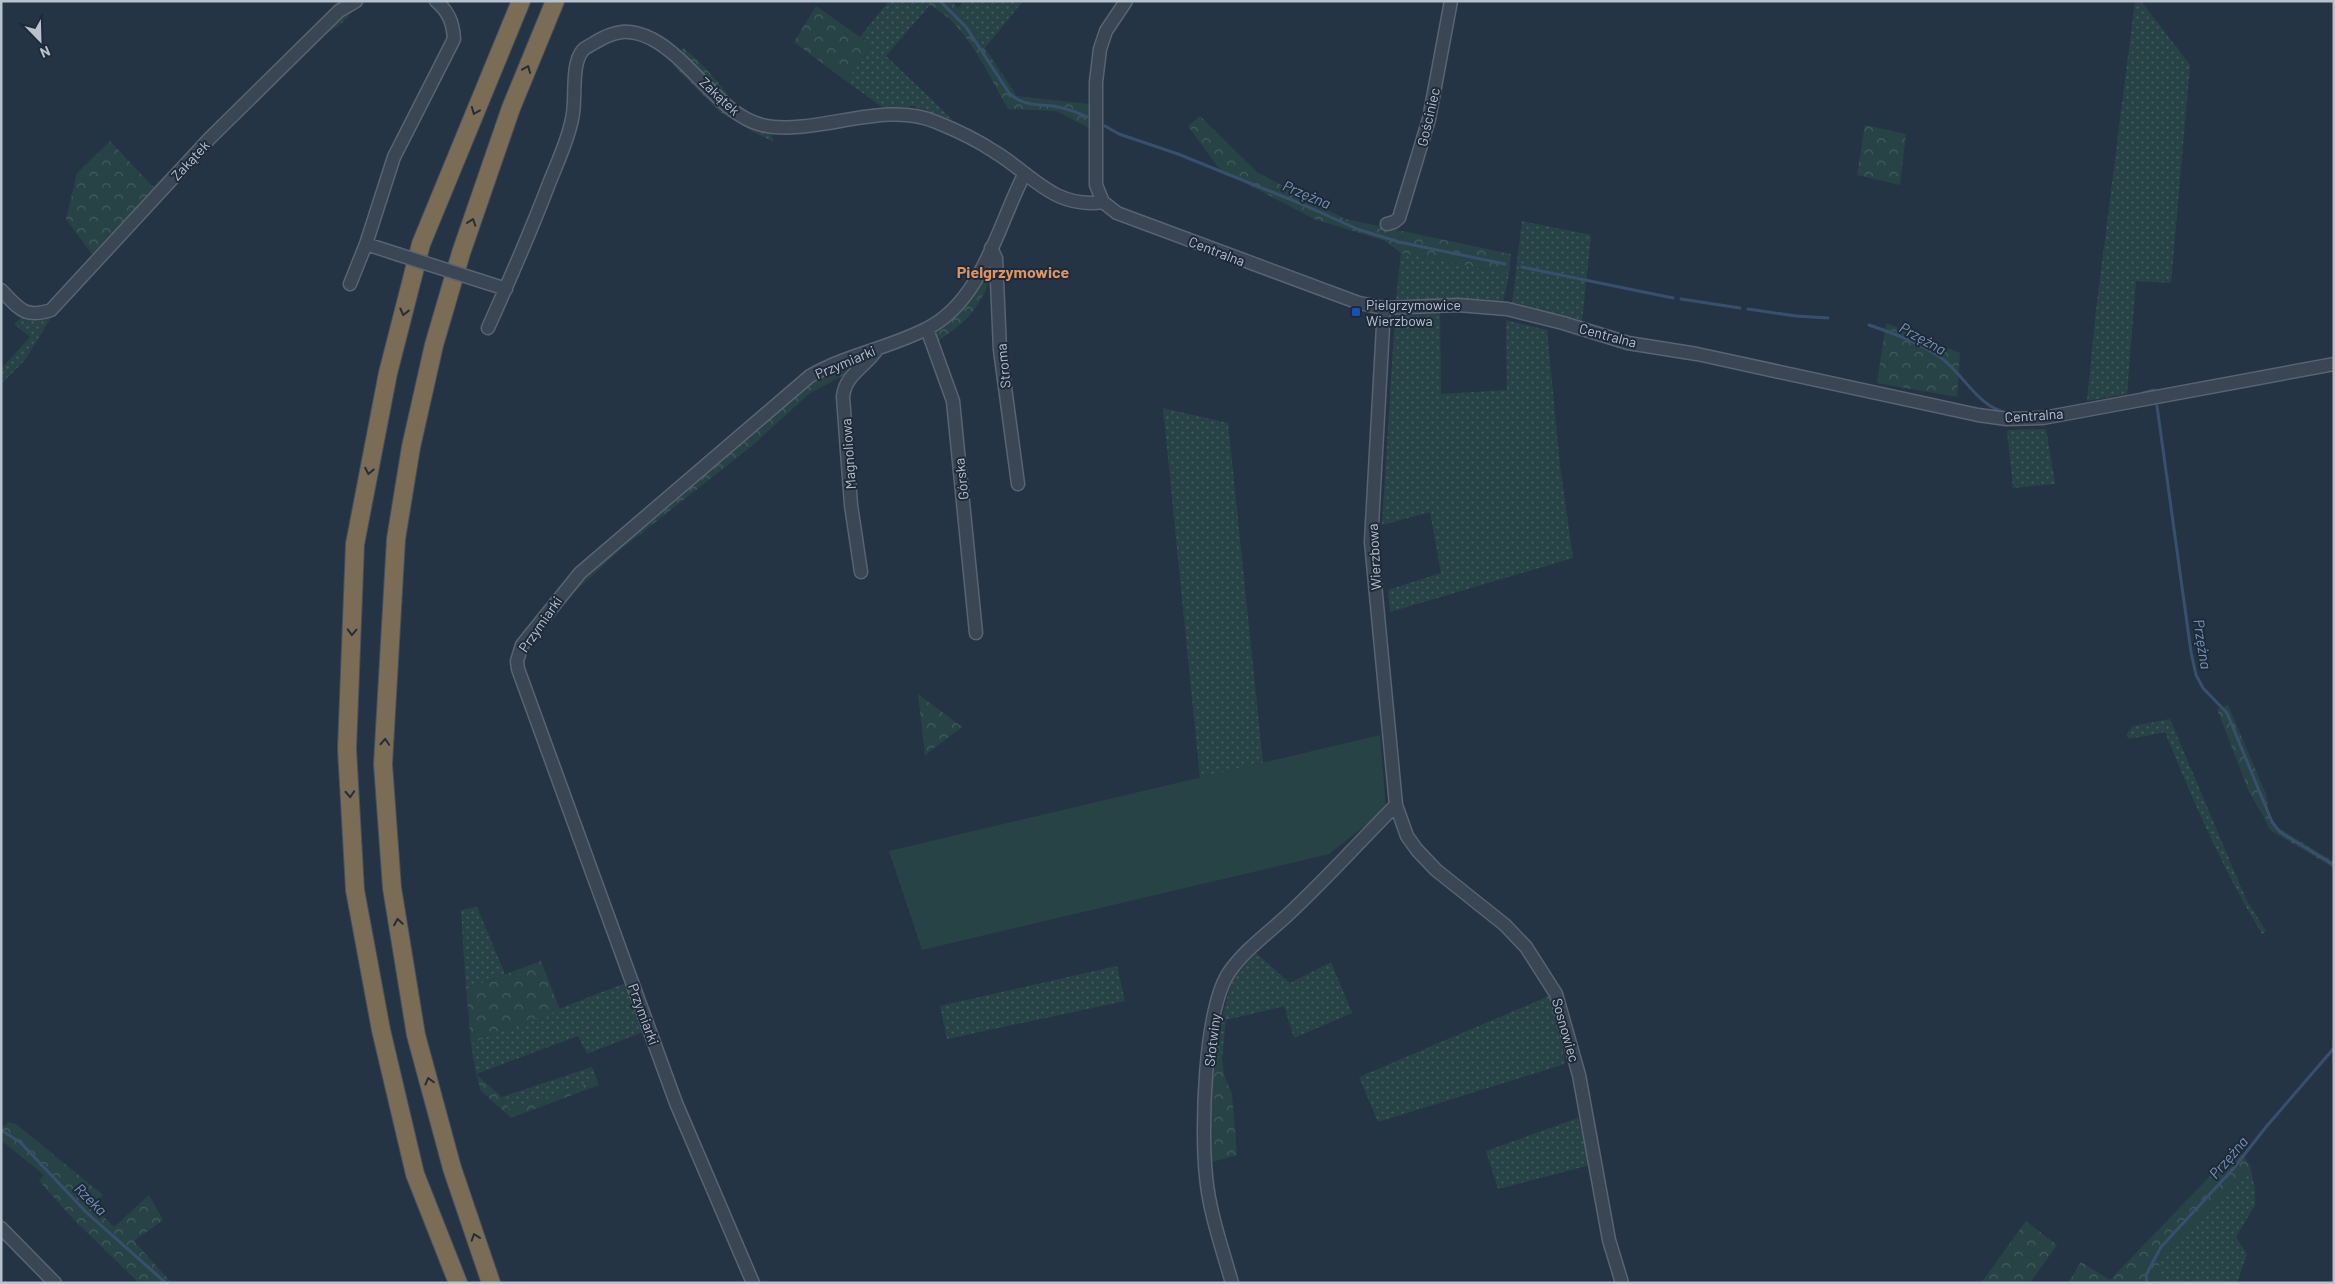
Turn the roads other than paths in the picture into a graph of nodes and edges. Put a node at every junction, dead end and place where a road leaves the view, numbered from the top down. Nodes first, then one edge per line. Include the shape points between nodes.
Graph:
1 (356, 1) edge
2 (436, 1) edge
3 (521, 1) edge
4 (555, 1) edge
5 (1126, 1) edge
6 (1451, 1) edge
7 (1024, 175) junction
8 (1103, 202) junction
9 (1387, 224) dead end
10 (366, 244) junction
11 (991, 248) junction
12 (350, 284) dead end
13 (506, 289) junction
14 (1, 290) edge
15 (1384, 308) junction
16 (488, 328) dead end
17 (927, 329) junction
18 (878, 348) junction
19 (2334, 364) edge
20 (1018, 484) dead end
21 (861, 572) dead end
22 (976, 633) dead end
23 (1396, 805) junction
24 (1, 1228) edge
25 (55, 1283) edge
26 (458, 1283) edge
27 (491, 1283) edge
28 (753, 1283) edge
29 (1232, 1283) edge
30 (1622, 1283) edge

1 - 14 street, Zakątek via 339,11 210,138 51,310 26,313
2 - 10 street via 447,10 454,39 394,157
3 -> 26 highway via 421,244 388,373 355,544 347,749 356,890 381,1030 415,1174
27 -> 4 highway via 452,1168 416,1035 392,888 384,764 396,539 411,446 434,345 461,253 511,108
5 - 8 street via 1106,31 1096,82 1096,186
6 - 9 street, Gościniec via 1429,119 1399,218
7 - 8 street, Zakątek via 1061,198 1080,204
7 - 11 street, Przymiarki
7 - 13 street, Zakątek via 996,152 925,117 884,115 787,126 747,120 727,106 678,56 652,39 636,32 609,33 583,51 575,72 572,120 532,230
8 - 15 street, Centralna via 1116,213 1153,227 1358,303
10 - 12 street
10 - 13 street, bridge
11 - 17 street, Przymiarki via 963,301
11 - 20 street, Stroma via 996,258 1000,350
13 - 16 street, Zakątek
15 - 19 street, Centralna via 1458,304 1508,309 1628,343 1697,354 1978,416 2007,419 2043,418
15 - 23 street, Wierzbowa via 1371,542
17 - 18 street, Przymiarki
17 - 22 street, Górska via 953,401
18 - 21 street, Magnoliowa via 844,389 851,505
18 - 28 street, Przymiarki via 810,376 580,572 522,645 517,661 676,1103
23 - 29 street, Słotwiny via 1296,908 1241,958 1228,973 1218,998 1212,1018 1204,1140 1216,1224
23 - 30 street, Sosnowiec via 1412,843 1436,870 1505,925 1526,948 1556,994 1579,1075 1609,1240
24 - 25 street

